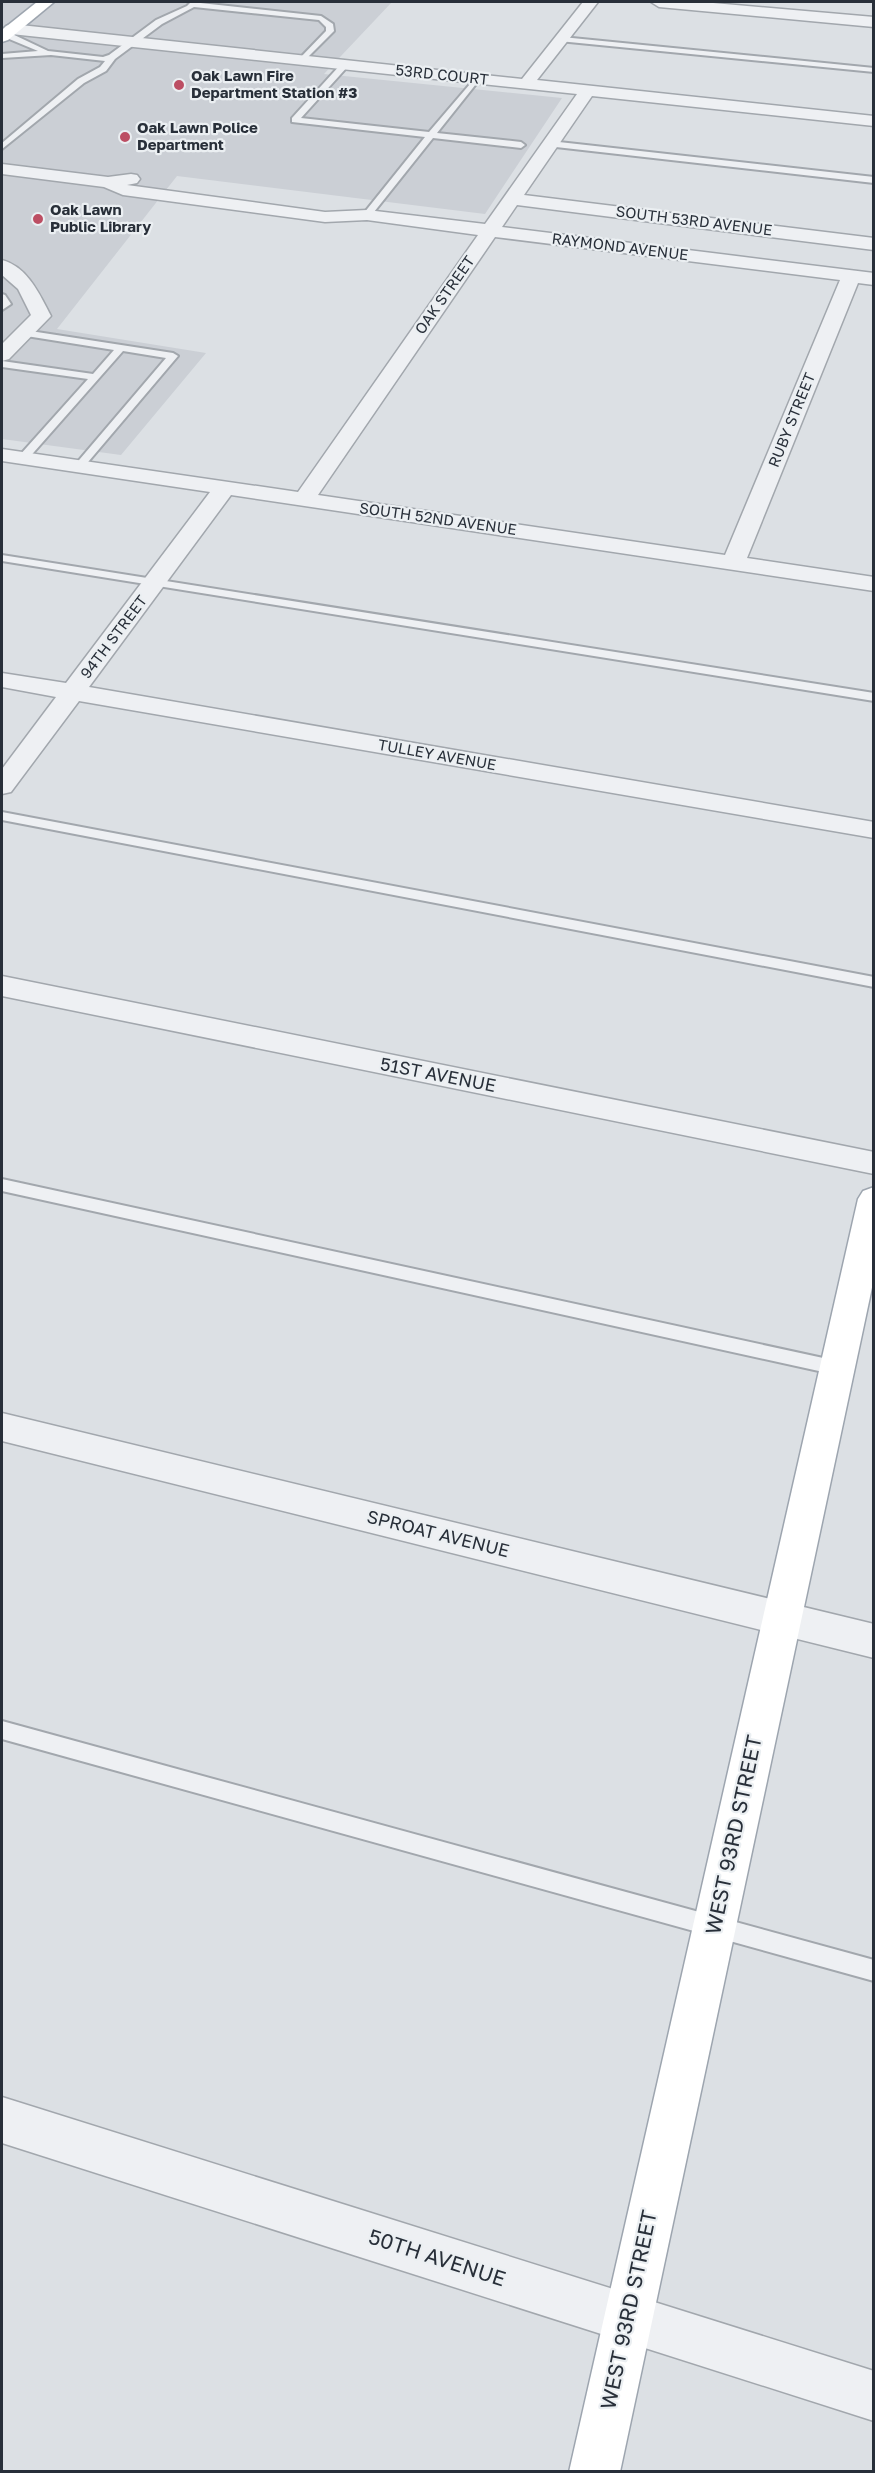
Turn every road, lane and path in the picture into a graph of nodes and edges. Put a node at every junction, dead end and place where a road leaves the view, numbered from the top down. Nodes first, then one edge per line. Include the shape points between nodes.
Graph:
1 (46, 2) edge
2 (590, 2) edge
3 (659, 2) edge
4 (193, 3) edge
5 (873, 22) edge
6 (7, 30) edge
7 (562, 39) junction
8 (130, 42) junction
9 (51, 53) junction
10 (2, 56) edge
11 (112, 57) junction
12 (303, 60) junction
13 (345, 65) junction
14 (873, 70) edge
15 (476, 79) junction
16 (526, 84) junction
17 (587, 91) junction
18 (873, 121) edge
19 (431, 135) junction
20 (550, 144) junction
21 (521, 145) dead end
22 (2, 147) edge
23 (2, 169) edge
24 (873, 180) edge
25 (514, 199) junction
26 (367, 216) junction
27 (490, 231) junction
28 (873, 244) edge
29 (2, 266) edge
30 (851, 276) junction
31 (873, 279) edge
32 (2, 297) edge
33 (2, 308) edge
34 (10, 343) edge
35 (121, 348) junction
36 (2, 364) edge
37 (95, 377) junction
38 (12, 457) edge
39 (79, 466) junction
40 (225, 488) junction
41 (304, 500) junction
42 (2, 558) edge
43 (733, 563) junction
44 (154, 582) junction
45 (873, 584) edge
46 (2, 680) edge
47 (73, 692) junction
48 (873, 697) edge
49 (2, 786) edge
50 (2, 816) edge
51 (873, 830) edge
52 (873, 982) edge
53 (2, 986) edge
54 (873, 1163) edge
55 (2, 1185) edge
56 (873, 1199) edge
57 (837, 1368) junction
58 (2, 1427) edge
59 (782, 1619) junction
60 (873, 1641) edge
61 (2, 1730) edge
62 (714, 1926) junction
63 (873, 1971) edge
64 (2, 2120) edge
65 (628, 2318) junction
66 (873, 2396) edge
67 (594, 2472) edge

1 - 6 main road
2 - 7 street
3 - 5 street
4 - 8 lane
4 - 12 lane via 321,18 330,31
6 - 8 street, 53RD COURT
6 - 9 lane
7 - 14 lane
7 - 16 street
8 - 11 lane
8 - 12 street, 53RD COURT
9 - 10 lane
9 - 11 lane
11 - 22 lane via 103,69 81,81
12 - 13 street, 53RD COURT
13 - 15 street, 53RD COURT
13 - 19 lane via 295,120
15 - 16 street, 53RD COURT
15 - 19 lane
16 - 17 street, 53RD COURT
17 - 18 street, 53RD COURT
17 - 20 street, OAK STREET
19 - 21 lane
19 - 26 lane
20 - 24 lane
20 - 25 street, OAK STREET
23 - 26 street, RAYMOND AVENUE via 108,182 123,190 326,217
25 - 27 street, OAK STREET
25 - 28 street, SOUTH 53RD AVENUE
26 - 27 street, RAYMOND AVENUE
27 - 30 street, RAYMOND AVENUE
27 - 41 street, OAK STREET
29 - 34 street via 26,286 41,316
30 - 31 street, RAYMOND AVENUE
30 - 43 street, RUBY STREET
32 - 33 lane via 6,304
34 - 35 lane
35 - 37 lane
35 - 39 lane via 172,356
36 - 37 lane
37 - 38 lane
38 - 39 street, SOUTH 52ND AVENUE
39 - 40 street, SOUTH 52ND AVENUE
40 - 41 street, SOUTH 52ND AVENUE
40 - 44 street, 94TH STREET
41 - 43 street, SOUTH 52ND AVENUE
42 - 44 lane
43 - 45 street, SOUTH 52ND AVENUE
44 - 47 street, 94TH STREET
44 - 48 lane
46 - 47 street, TULLEY AVENUE
47 - 49 street, 94TH STREET
47 - 51 street, TULLEY AVENUE
50 - 52 lane
53 - 54 street, 51ST AVENUE
55 - 57 lane
56 - 57 main road, WEST 93RD STREET
57 - 59 main road, WEST 93RD STREET
58 - 59 street, SPROAT AVENUE
59 - 60 street, SPROAT AVENUE
59 - 62 main road, WEST 93RD STREET
61 - 62 lane
62 - 63 lane
62 - 65 main road, WEST 93RD STREET
64 - 65 street, 50TH AVENUE
65 - 66 street, 50TH AVENUE
65 - 67 main road, WEST 93RD STREET

